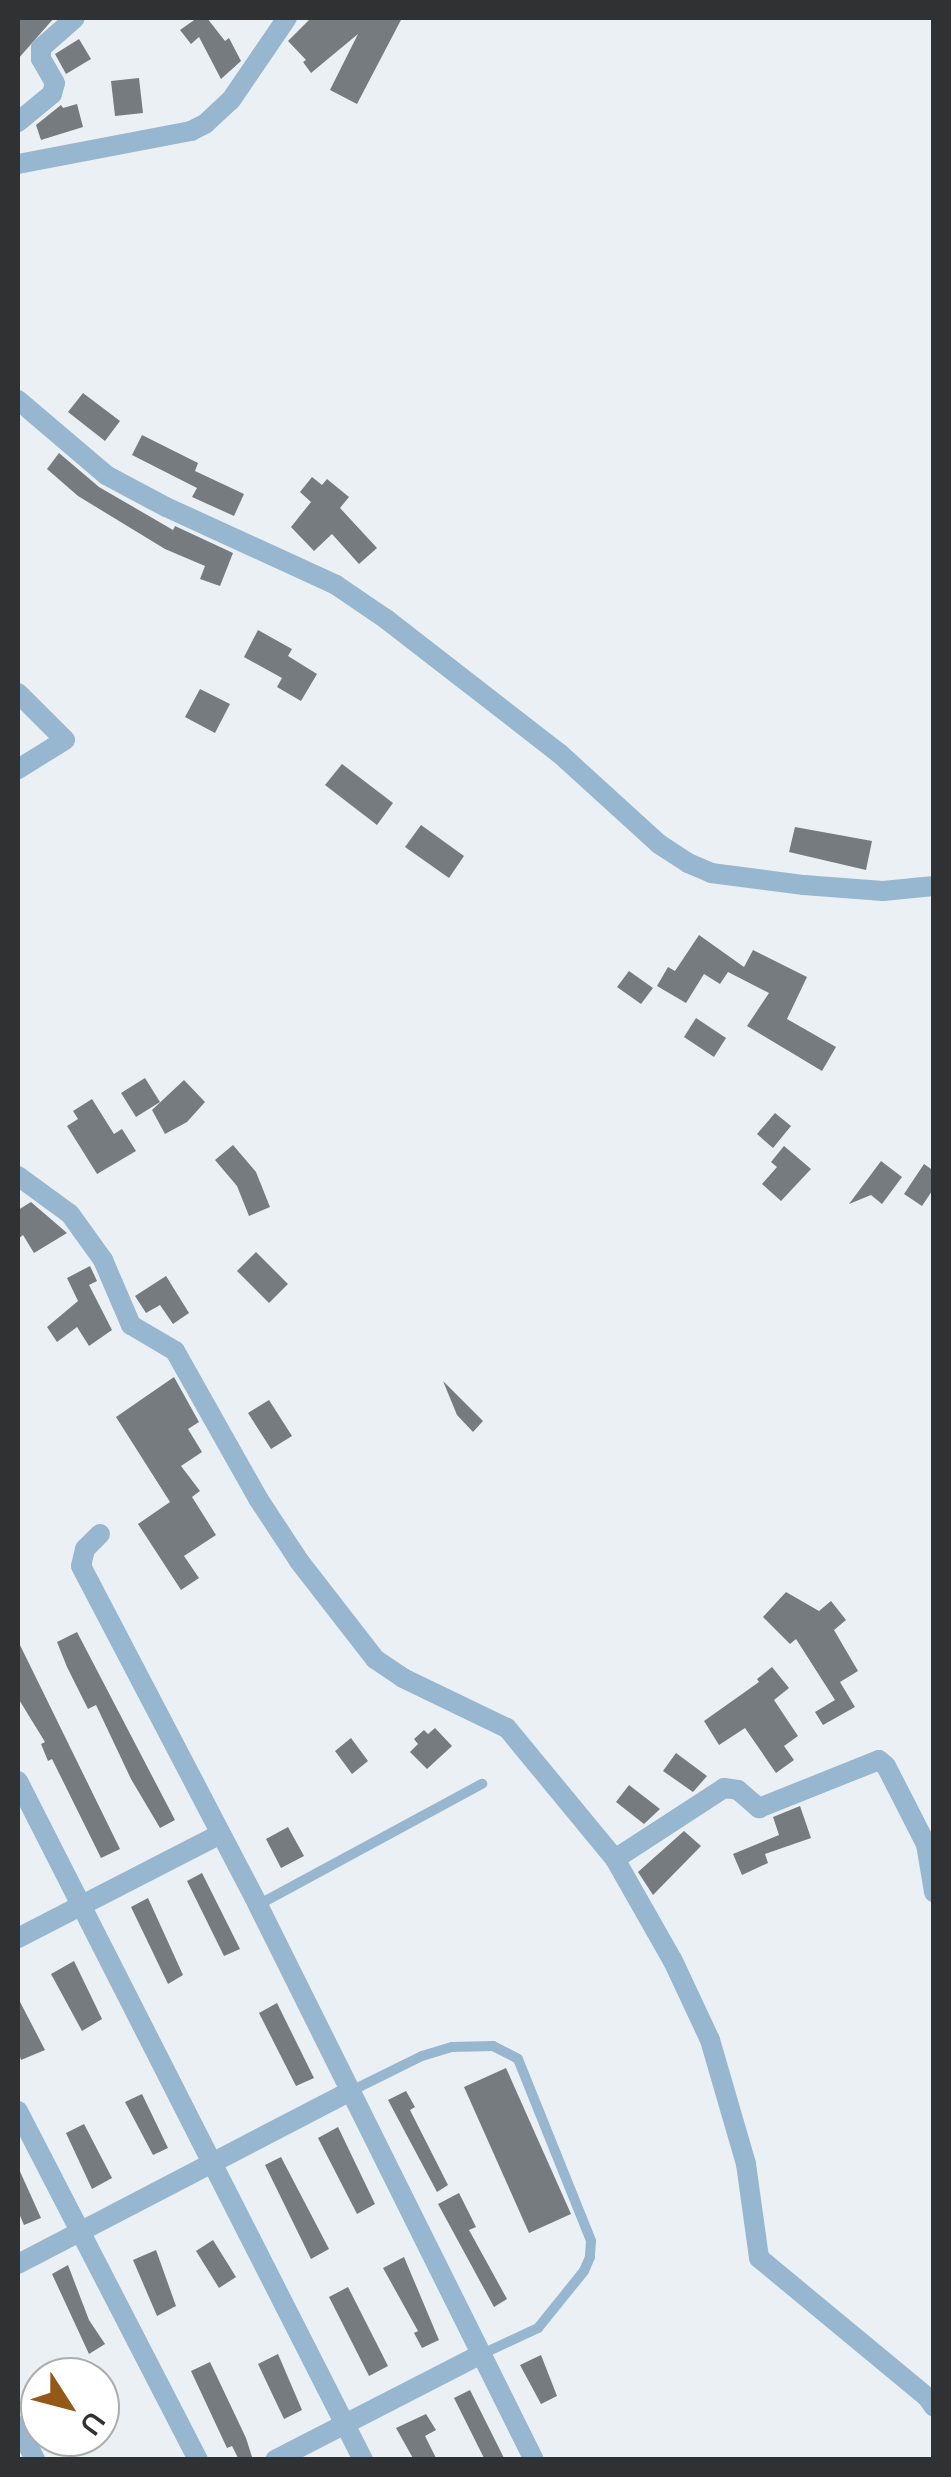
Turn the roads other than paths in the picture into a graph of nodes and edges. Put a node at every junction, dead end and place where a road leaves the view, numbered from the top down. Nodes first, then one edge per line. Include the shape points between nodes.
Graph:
1 (75, 18) edge
2 (287, 18) edge
3 (18, 122) edge
4 (18, 164) edge
5 (18, 400) edge
6 (18, 693) edge
7 (18, 768) edge
8 (934, 886) edge
9 (18, 1176) edge
10 (100, 1534) dead end
11 (18, 1782) edge
12 (482, 1784) dead end
13 (220, 1834) junction
14 (615, 1859) junction
15 (934, 1892) edge
16 (258, 1905) junction
17 (79, 1906) junction
18 (18, 1938) edge
19 (350, 2092) junction
20 (18, 2111) edge
21 (211, 2164) junction
22 (81, 2232) junction
23 (18, 2264) edge
24 (479, 2355) junction
25 (934, 2407) edge
26 (344, 2423) junction
27 (18, 2426) edge
28 (35, 2460) edge
29 (198, 2460) edge
30 (275, 2460) edge
31 (362, 2460) edge
32 (534, 2460) edge

1 - 3 street via 41,48 55,84 52,94
2 - 4 street via 231,100 205,124
5 - 8 street via 106,474 291,562 369,608 559,753 688,863 711,873 804,885 882,891
6 - 7 street via 65,740
9 - 14 street via 70,1214 103,1260 131,1325 175,1351 289,1546 375,1659 507,1728
10 - 13 street via 85,1548 81,1566
11 - 17 street
12 - 16 lane
13 - 16 street
13 - 17 street
14 - 15 street via 724,1788 738,1790 759,1808 878,1760 926,1844
14 - 25 street via 710,2040 746,2164 759,2258
16 - 19 street
17 - 18 street
17 - 21 street
19 - 21 street
19 - 24 street
19 - 24 lane via 452,2047 493,2046 518,2059 591,2241 590,2257 538,2328
20 - 22 street
21 - 22 street
21 - 26 street
22 - 23 street
22 - 29 street
24 - 26 street
24 - 32 street
26 - 30 street
26 - 31 street
27 - 28 street

